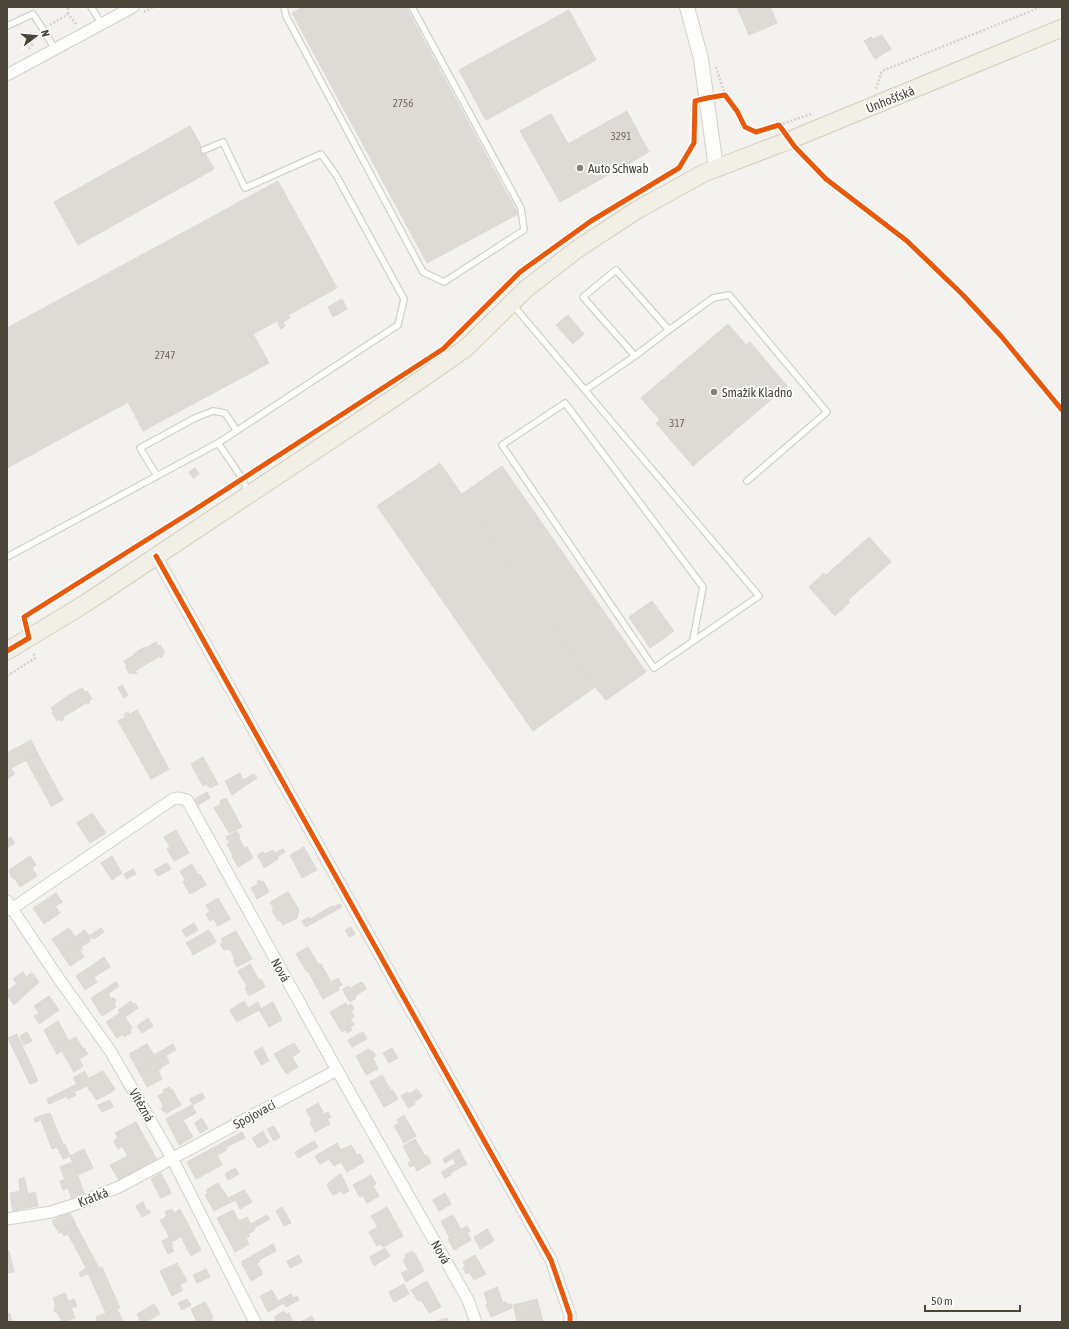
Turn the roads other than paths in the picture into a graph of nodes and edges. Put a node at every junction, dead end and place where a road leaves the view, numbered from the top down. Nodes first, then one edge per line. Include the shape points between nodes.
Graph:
1 (92, 7) edge
2 (133, 7) edge
3 (284, 7) edge
4 (412, 7) edge
5 (687, 7) edge
6 (102, 24) junction
7 (7, 26) edge
8 (1062, 28) edge
9 (55, 49) junction
10 (7, 75) edge
11 (204, 150) dead end
12 (716, 168) junction
13 (512, 303) junction
14 (669, 330) junction
15 (634, 356) junction
16 (585, 390) junction
17 (237, 431) junction
18 (218, 443) junction
19 (157, 476) junction
20 (747, 481) dead end
21 (249, 494) junction
22 (156, 556) junction
23 (7, 557) edge
24 (693, 640) junction
25 (7, 651) edge
26 (9, 906) edge
27 (337, 1070) junction
28 (172, 1158) junction
29 (7, 1219) edge
30 (255, 1322) edge
31 (476, 1322) edge
32 (570, 1322) edge

1 - 6 lane
2 - 6 street
3 - 4 lane via 286,16 423,272 444,282 524,230 521,208
5 - 12 street via 701,59
6 - 9 street
7 - 9 lane via 33,14
8 - 12 main road, Unhošťská
9 - 10 street
11 - 17 lane via 223,142 245,188 321,154 336,175 404,299 398,325
12 - 13 main road, Unhošťská via 637,210 576,250
13 - 16 lane
13 - 21 main road, Unhošťská via 466,348
14 - 15 lane
14 - 15 lane via 616,270 583,297
14 - 20 lane via 713,298 729,295 828,412
15 - 16 lane
16 - 24 lane via 759,596
17 - 18 lane
17 - 19 lane via 225,413 213,411 140,448
18 - 19 lane
18 - 21 lane via 242,478
19 - 23 lane
21 - 22 main road, Unhošťská
22 - 25 main road, Unhošťská
22 - 32 street via 551,1260
24 - 24 lane via 654,668 502,445 565,403 703,587
26 - 27 street, Nová via 173,799 187,800
26 - 28 street, Vítězná via 111,1052
27 - 28 street, Spojovací
27 - 31 street, Nová via 468,1300
28 - 29 street, Krátká via 119,1187 76,1204 51,1212
28 - 30 street, Vítězná

